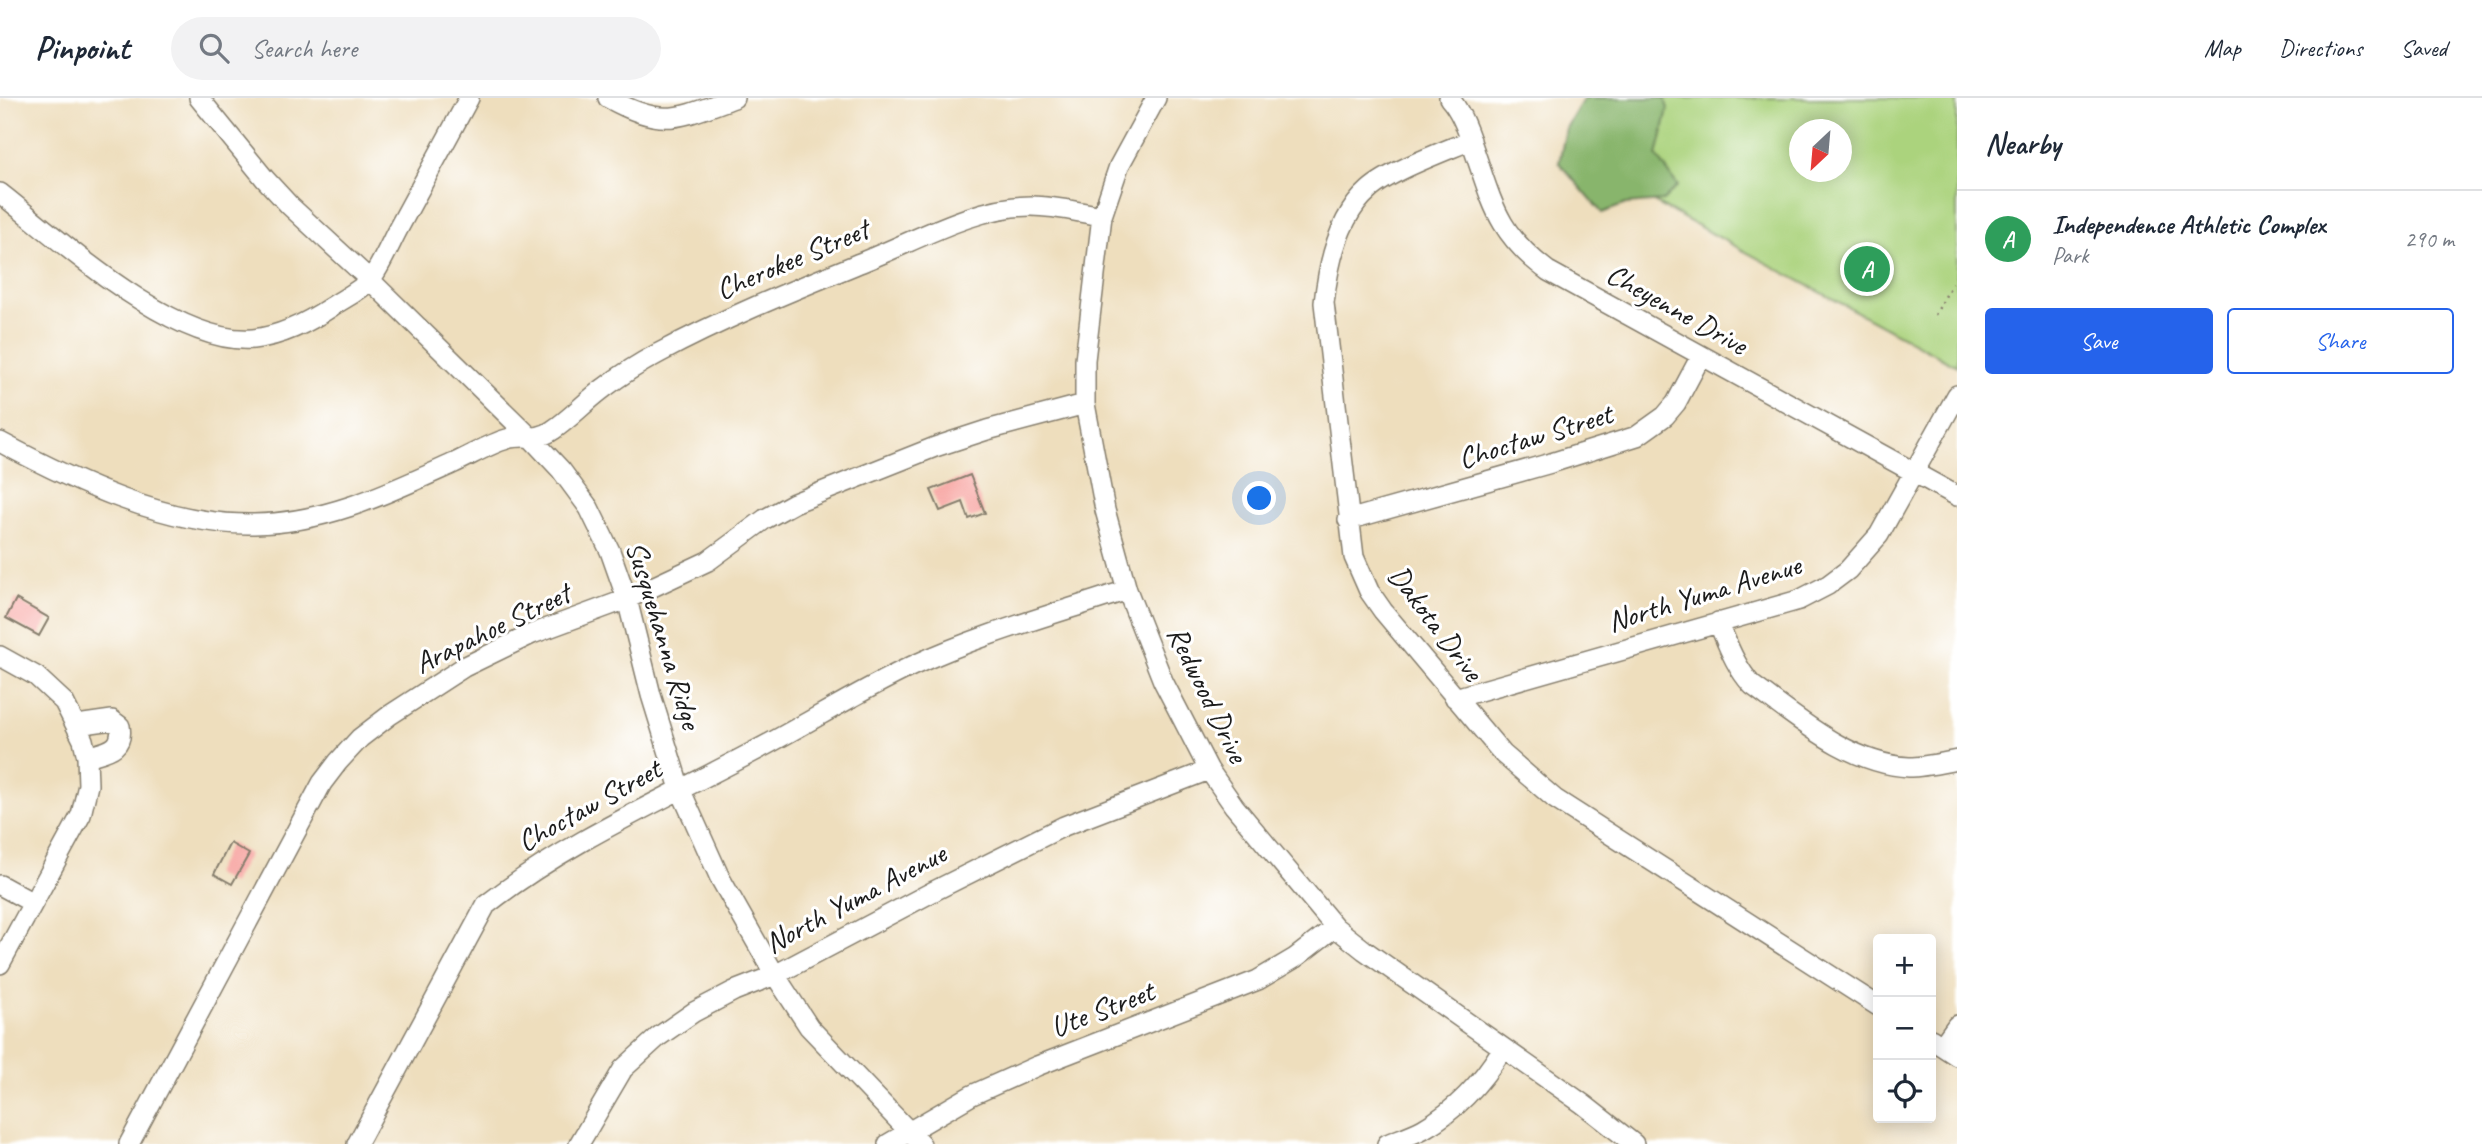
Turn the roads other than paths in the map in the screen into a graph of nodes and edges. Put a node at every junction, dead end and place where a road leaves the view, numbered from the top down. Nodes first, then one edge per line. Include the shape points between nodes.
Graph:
1 (199, 98) edge
2 (469, 98) edge
3 (608, 98) edge
4 (734, 98) edge
5 (1156, 98) edge
6 (1449, 98) edge
7 (1471, 140) junction
8 (0, 193) edge
9 (1102, 216) junction
10 (370, 280) junction
11 (1701, 356) junction
12 (1957, 395) edge
13 (1085, 404) junction
14 (532, 439) junction
15 (0, 442) edge
16 (1914, 472) junction
17 (1957, 496) edge
18 (1348, 520) junction
19 (1127, 590) junction
20 (627, 598) junction
21 (1718, 622) junction
22 (0, 656) edge
23 (1455, 698) junction
24 (1957, 760) edge
25 (1209, 770) junction
26 (680, 789) junction
27 (0, 885) edge
28 (33, 903) junction
29 (1335, 927) junction
30 (0, 964) edge
31 (775, 975) junction
32 (1873, 1003) edge
33 (1957, 1025) edge
34 (1943, 1047) edge
35 (1503, 1048) junction
36 (915, 1138) edge
37 (129, 1144) edge
38 (357, 1144) edge
39 (579, 1144) edge
40 (888, 1144) edge
41 (1387, 1144) edge
42 (1634, 1144) edge

1 - 10 street, Susquehanna Ridge via 290,206
2 - 10 street
3 - 4 street via 641,114 663,118 681,117
5 - 9 street, Redwood Drive via 1119,166
6 - 7 street, Cheyenne Drive
7 - 11 street, Cheyenne Drive via 1497,215 1526,255
7 - 18 street, Dakota Drive via 1369,190 1348,218 1333,250 1324,303
8 - 10 street via 160,313 226,337 250,339 288,332
9 - 13 street, Redwood Drive via 1085,360
9 - 14 street, Cherokee Street via 1028,206 966,219 736,314 656,354 553,430
10 - 14 street, Susquehanna Ridge
11 - 16 street, Cheyenne Drive
11 - 18 street, Choctaw Street via 1676,403 1637,436
12 - 16 street, North Yuma Avenue
13 - 19 street, Redwood Drive via 1105,510
13 - 20 street, Arapahoe Street via 935,447 794,503 708,561
14 - 15 street via 507,439 348,509 302,520 254,524 156,509 96,488
14 - 20 street, Susquehanna Ridge via 589,508
16 - 17 street, Cheyenne Drive
16 - 21 street, North Yuma Avenue via 1879,536 1848,570 1799,600
18 - 23 street, Dakota Drive via 1354,557 1369,591
19 - 25 street, Redwood Drive via 1163,681
19 - 26 street, Choctaw Street via 914,665
20 - 26 street, Susquehanna Ridge
20 - 37 street, Arapahoe Street via 532,634 464,667 390,715 338,762 322,783
21 - 23 street, North Yuma Avenue
21 - 24 street via 1734,661 1752,685 1846,748 1885,764 1911,767
22 - 28 street via 36,676 64,702 82,740 88,785 81,815
23 - 32 street, Dakota Drive via 1503,754 1555,799
25 - 29 street, Redwood Drive
25 - 31 street, North Yuma Avenue via 1064,826
26 - 31 street, Susquehanna Ridge via 720,878
26 - 38 street, Choctaw Street via 520,878 486,905
27 - 28 street
28 - 30 street
29 - 35 street, Redwood Drive
29 - 36 street, Ute Street via 1258,980 972,1095
31 - 36 street, Susquehanna Ridge via 809,1027
31 - 39 street, North Yuma Avenue via 694,1012 658,1037 623,1069
33 - 34 street
35 - 41 street via 1469,1095 1423,1129
35 - 42 street, Redwood Drive
36 - 40 street, Ute Street

